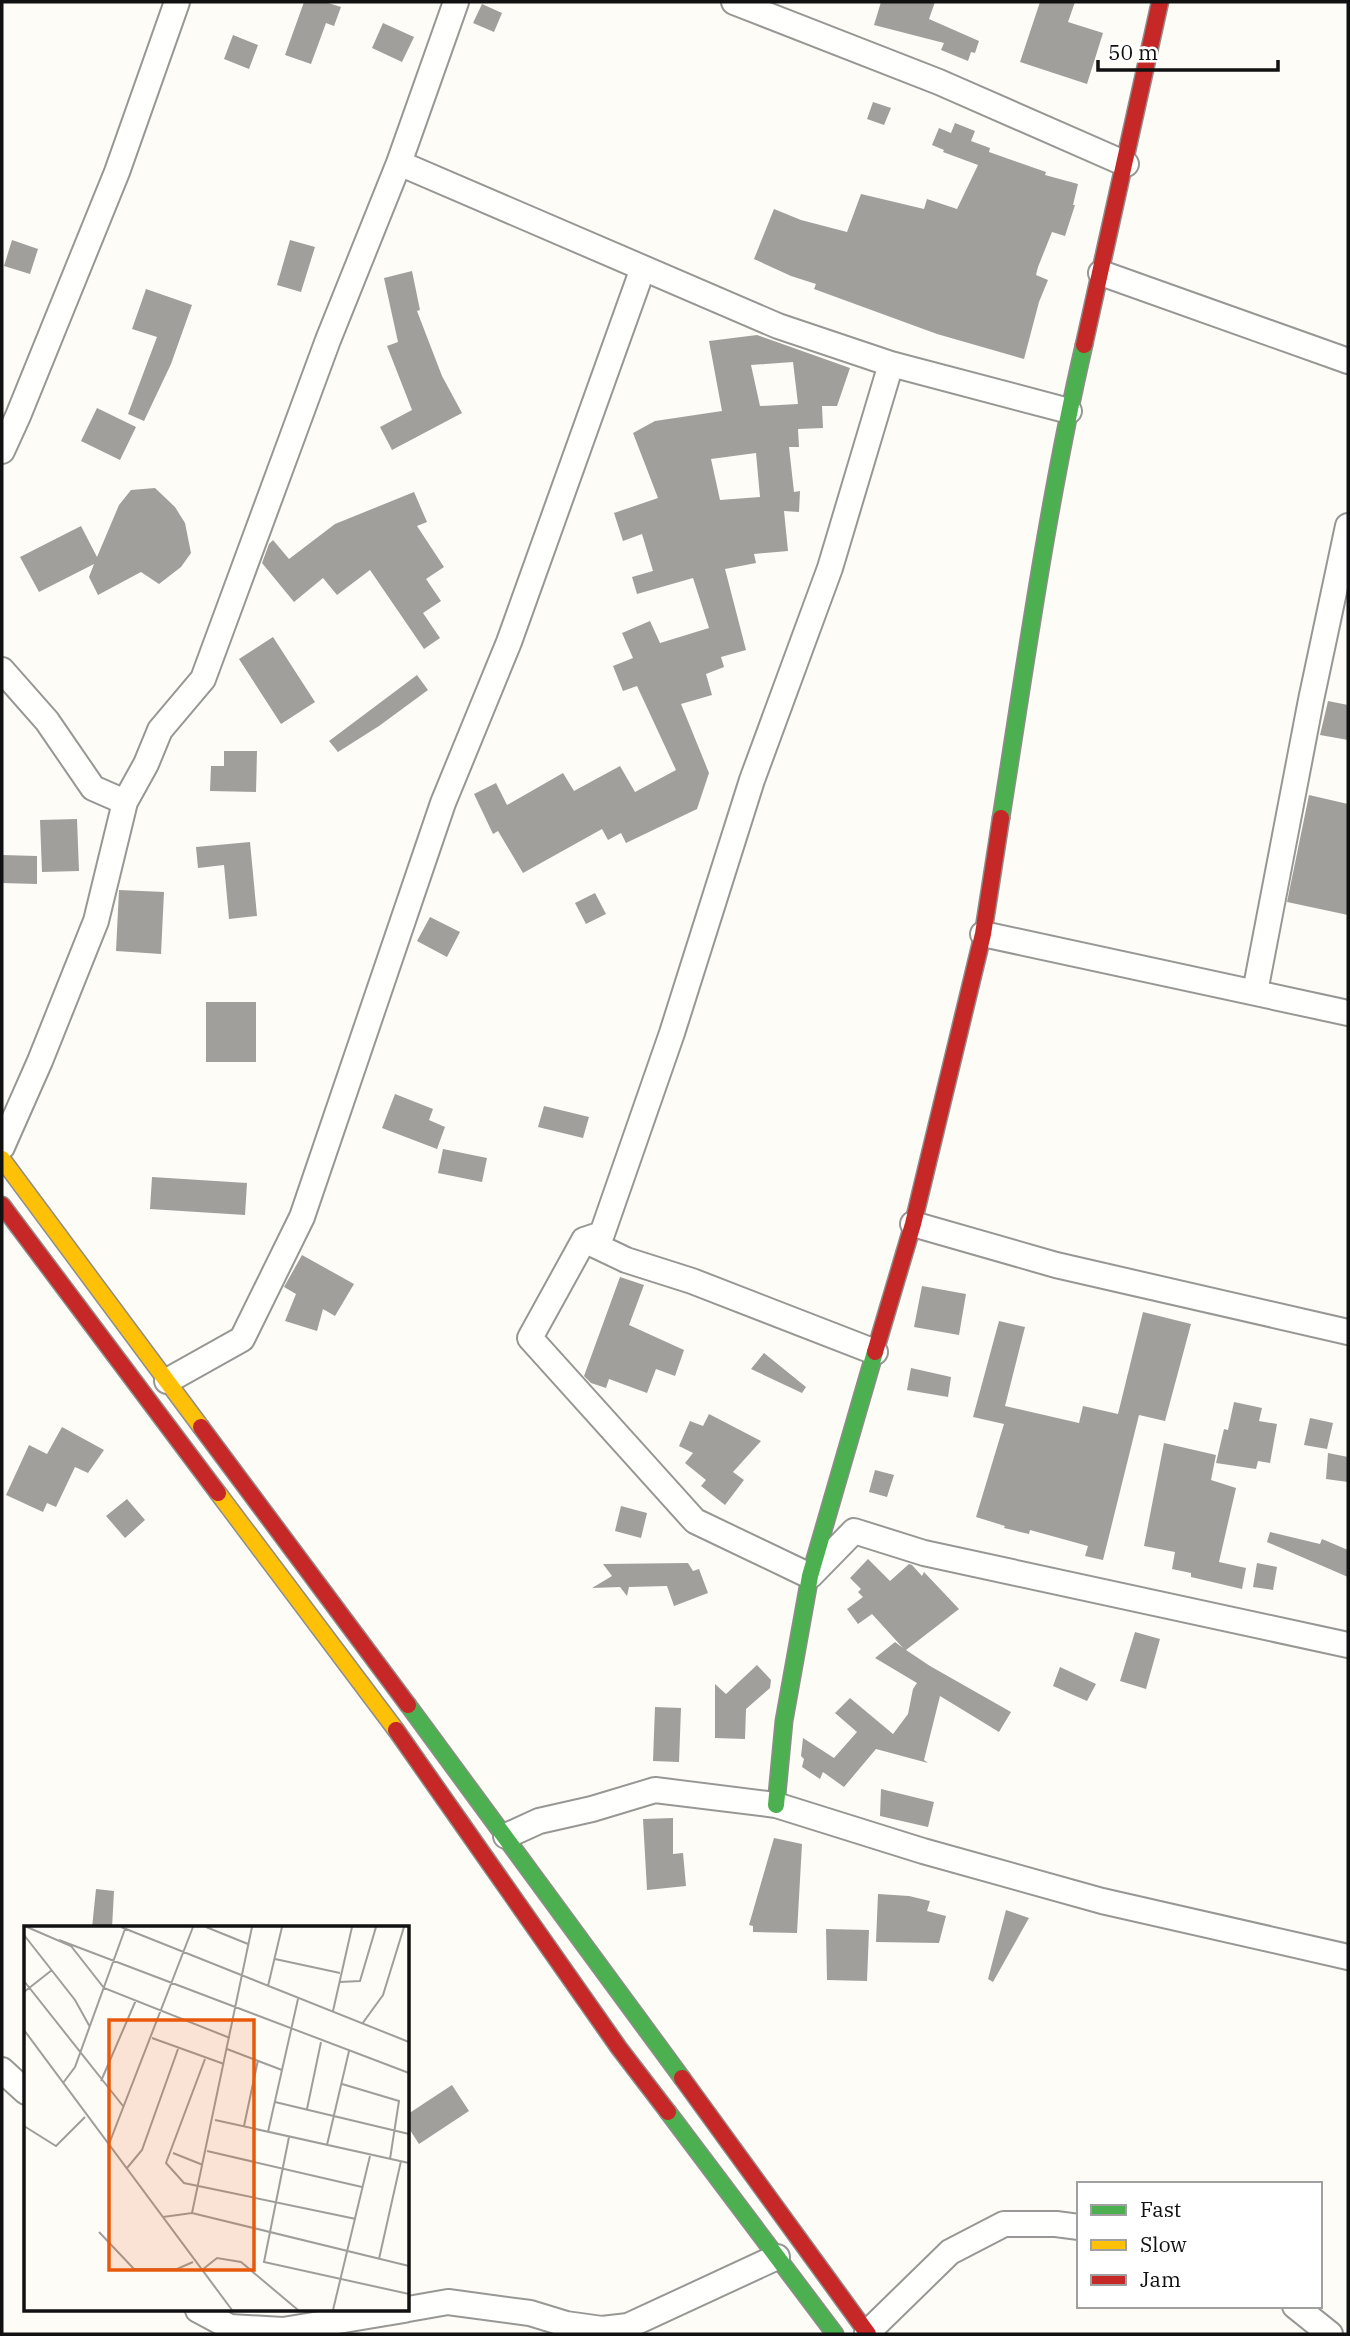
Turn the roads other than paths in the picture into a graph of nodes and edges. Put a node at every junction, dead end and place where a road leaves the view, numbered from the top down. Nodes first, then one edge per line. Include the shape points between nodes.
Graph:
1 (177, 2) edge
2 (456, 2) edge
3 (734, 2) edge
4 (1160, 2) edge
5 (400, 163) junction
6 (1126, 164) junction
7 (643, 268) junction
8 (1101, 272) junction
9 (1348, 362) edge
10 (891, 363) junction
11 (1069, 411) junction
12 (2, 451) edge
13 (1348, 526) edge
14 (2, 670) edge
15 (125, 802) junction
16 (982, 934) junction
17 (1255, 992) junction
18 (1348, 1013) edge
19 (2, 1147) edge
20 (2, 1159) edge
21 (2, 1205) edge
22 (912, 1224) junction
23 (584, 1240) junction
24 (1348, 1332) edge
25 (875, 1352) junction
26 (167, 1381) junction
27 (810, 1576) junction
28 (1348, 1645) edge
29 (381, 1668) junction
30 (360, 1683) junction
31 (776, 1805) junction
32 (506, 1836) junction
33 (1348, 1957) edge
34 (2, 2070) edge
35 (24, 2090) edge
36 (1077, 2227) edge
37 (777, 2257) junction
38 (410, 2308) edge
39 (1298, 2308) edge
40 (202, 2312) edge
41 (388, 2312) edge
42 (835, 2334) edge
43 (868, 2334) edge
44 (1330, 2334) edge

1 - 12 street via 117,172
2 - 5 street
3 - 6 street via 939,82
4 - 6 main road
5 - 7 street
5 - 15 street via 328,340 203,679 160,730
6 - 8 main road
7 - 10 street via 778,326
7 - 26 street via 509,642 430,840 302,1217 242,1339
8 - 9 street
8 - 11 main road
10 - 11 street
10 - 23 street via 830,568 752,780 602,1234
11 - 16 main road
13 - 17 street
14 - 15 street via 47,721 93,788
15 - 19 street via 96,921
16 - 17 street
16 - 22 main road
17 - 18 street
20 - 26 main road
21 - 30 main road
22 - 24 street via 1056,1265
22 - 25 main road
23 - 25 street via 626,1260
23 - 27 street via 530,1338 695,1521
25 - 27 main road
26 - 29 main road
27 - 28 street via 854,1531 924,1553
27 - 31 main road via 784,1721
29 - 30 main road
29 - 32 main road
30 - 37 main road via 619,2048
31 - 32 street via 655,1790 540,1821
31 - 33 street via 1102,1901
32 - 43 main road
34 - 35 street
36 - 43 street via 1004,2224 950,2252
37 - 38 street via 628,2326 602,2329 448,2302
37 - 42 main road
39 - 44 street
40 - 41 street via 230,2327 283,2330

